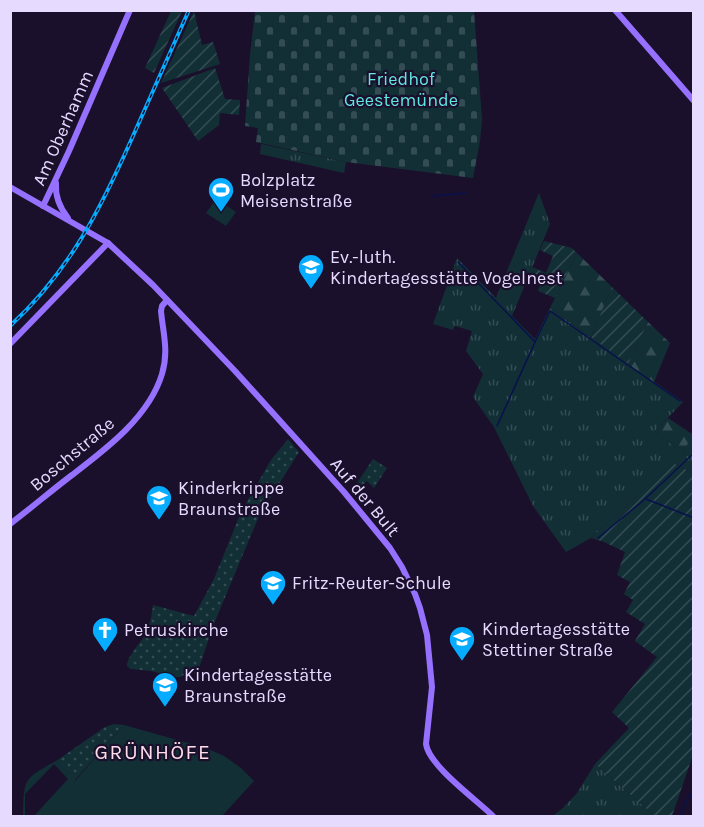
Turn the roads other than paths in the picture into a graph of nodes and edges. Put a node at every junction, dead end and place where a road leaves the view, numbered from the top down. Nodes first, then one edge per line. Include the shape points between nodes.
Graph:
1 (130, 10) edge
2 (615, 10) edge
3 (693, 101) edge
4 (57, 179) junction
5 (10, 187) edge
6 (43, 206) junction
7 (72, 223) junction
8 (108, 243) junction
9 (167, 300) junction
10 (10, 344) edge
11 (10, 524) edge
12 (493, 816) edge

1 - 4 street, Am Oberhamm
2 - 3 street
4 - 6 street, Am Oberhamm
4 - 7 street via 57,199
5 - 6 street, Auf der Bult
6 - 7 street, Auf der Bult
7 - 8 street, Auf der Bult
8 - 9 street, Auf der Bult
8 - 10 street
9 - 11 street, Boschstraße via 161,311 166,343 164,368 152,399 104,451
9 - 12 street, Auf der Bult via 344,492 398,562 415,594 427,635 432,687 427,751 453,781

